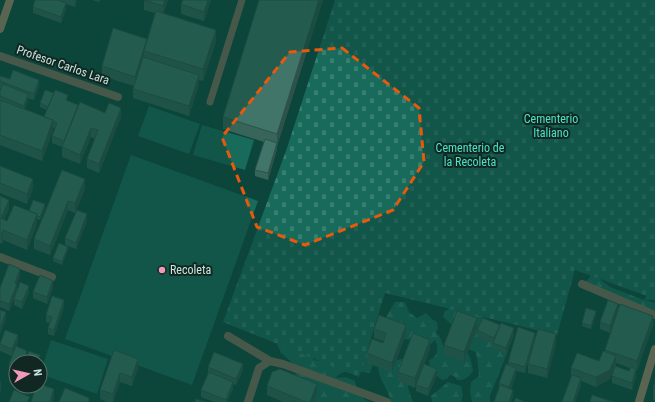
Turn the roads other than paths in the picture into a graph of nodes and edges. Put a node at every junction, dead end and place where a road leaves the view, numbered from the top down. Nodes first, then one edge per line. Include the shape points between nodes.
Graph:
1 (10, 0) edge
2 (242, 0) edge
3 (0, 29) edge
4 (0, 56) edge
5 (118, 97) dead end
6 (210, 102) dead end
7 (0, 257) edge
8 (52, 277) dead end
9 (582, 284) dead end
10 (655, 315) edge
11 (228, 336) dead end
12 (655, 349) edge
13 (270, 361) junction
14 (248, 402) edge
15 (387, 402) edge
16 (639, 402) edge

1 - 3 street
2 - 6 lane
4 - 5 street, Profesor Carlos Lara
7 - 8 street
9 - 10 street
11 - 13 street
12 - 16 street
13 - 14 street via 259,368
13 - 15 street

